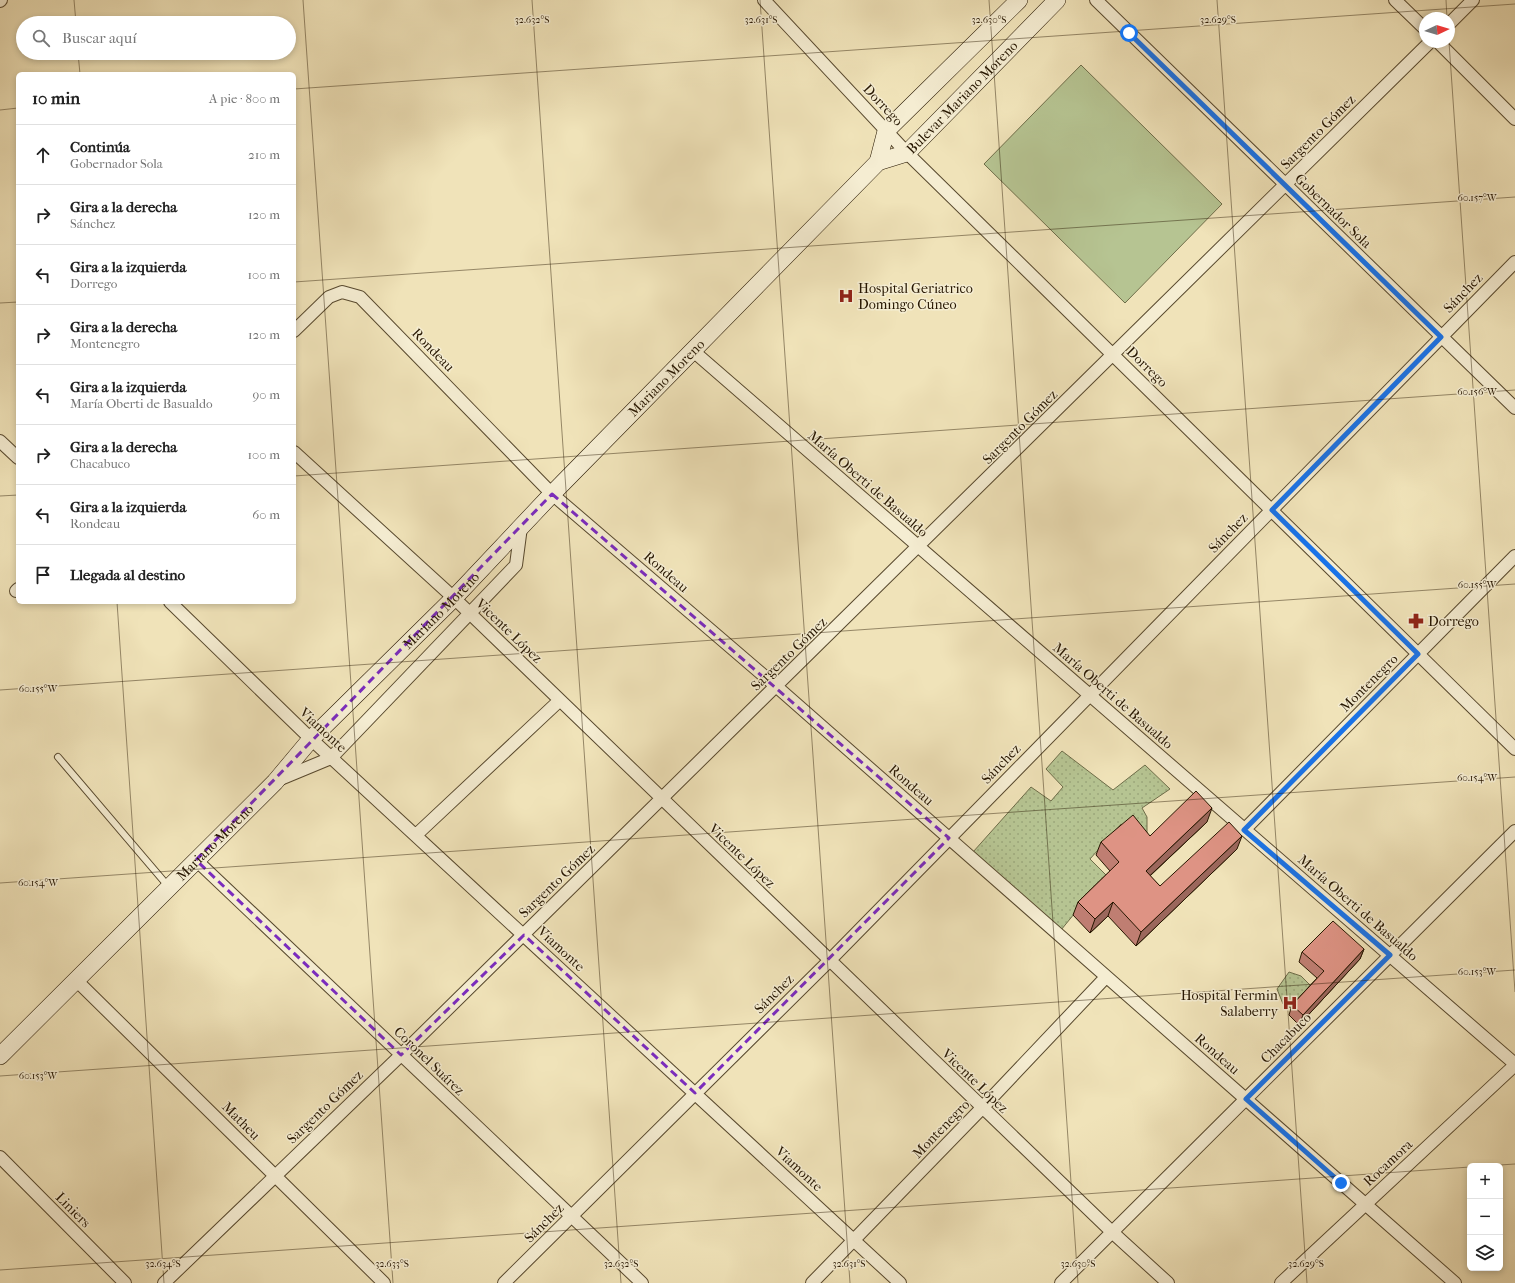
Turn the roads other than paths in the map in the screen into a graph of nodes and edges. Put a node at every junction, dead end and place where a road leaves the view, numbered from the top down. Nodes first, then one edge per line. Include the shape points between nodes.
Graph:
1 (764, 0) edge
2 (1019, 0) edge
3 (1057, 0) edge
4 (1096, 0) edge
5 (1395, 0) edge
6 (1473, 0) edge
7 (1455, 18) edge
8 (1419, 23) edge
9 (1424, 48) edge
10 (1444, 48) edge
11 (1515, 119) edge
12 (886, 131) junction
13 (907, 153) junction
14 (878, 162) junction
15 (1285, 186) junction
16 (1515, 262) edge
17 (296, 329) edge
18 (1441, 337) junction
19 (692, 350) junction
20 (1114, 355) junction
21 (1515, 408) edge
22 (0, 441) edge
23 (296, 454) edge
24 (16, 456) edge
25 (552, 494) junction
26 (1272, 510) junction
27 (521, 527) junction
28 (919, 548) junction
29 (1515, 556) edge
30 (454, 598) junction
31 (172, 604) edge
32 (470, 614) junction
33 (1418, 654) junction
34 (777, 687) junction
35 (1089, 696) junction
36 (559, 701) junction
37 (311, 739) junction
38 (1515, 748) edge
39 (58, 757) dead end
40 (331, 758) junction
41 (275, 782) junction
42 (662, 800) junction
43 (1244, 830) junction
44 (1515, 831) edge
45 (416, 835) junction
46 (949, 838) junction
47 (196, 860) junction
48 (169, 888) junction
49 (524, 935) junction
50 (1390, 955) junction
51 (829, 961) junction
52 (1106, 977) junction
53 (76, 980) junction
54 (401, 1055) junction
55 (0, 1056) edge
56 (1515, 1064) edge
57 (695, 1093) junction
58 (1246, 1099) junction
59 (982, 1108) junction
60 (0, 1157) edge
61 (275, 1176) junction
62 (1365, 1204) junction
63 (572, 1216) junction
64 (1112, 1232) junction
65 (855, 1241) junction
66 (125, 1283) edge
67 (164, 1283) edge
68 (384, 1283) edge
69 (504, 1283) edge
70 (642, 1283) edge
71 (812, 1283) edge
72 (900, 1283) edge
73 (1061, 1283) edge
74 (1168, 1283) edge
75 (1281, 1283) edge
76 (1455, 1283) edge

1 - 12 street, Dorrego
2 - 12 main road, Bulevar Mariano Moreno
3 - 13 main road, Bulevar Mariano Moreno
4 - 15 street, Gobernador Sola
5 - 8 street
6 - 7 street
9 - 15 street, Sargento Gómez
10 - 11 street
12 - 13 street, Dorrego
12 - 14 main road, Bulevar Mariano Moreno
13 - 14 main road, Bulevar Mariano Moreno
13 - 20 street, Dorrego
14 - 19 main road, Mariano Moreno
15 - 18 street, Gobernador Sola
15 - 20 street, Sargento Gómez
16 - 18 street, Sánchez
17 - 25 street, Rondeau via 329,297 342,292 360,297
18 - 21 street, Gobernador Sola
18 - 26 street, Sánchez
19 - 25 main road, Mariano Moreno
19 - 28 street, María Oberti de Basualdo
20 - 26 street, Dorrego
20 - 28 street, Sargento Gómez
22 - 24 street
23 - 30 street, Vicente López
25 - 27 main road, Mariano Moreno
25 - 34 street, Rondeau
26 - 33 street, Dorrego
26 - 35 street, Sánchez
27 - 30 main road, Mariano Moreno
27 - 32 street via 516,565
28 - 34 street, Sargento Gómez
28 - 35 street, María Oberti de Basualdo
29 - 33 street, Montenegro
30 - 32 street, Vicente López
30 - 37 main road, Mariano Moreno
31 - 37 street, Viamonte
32 - 36 street, Vicente López
32 - 40 street
33 - 38 street, Dorrego
33 - 43 street, Montenegro
34 - 42 street, Sargento Gómez
34 - 46 street, Rondeau
35 - 43 street, María Oberti de Basualdo
35 - 46 street, Sánchez
36 - 42 street, Vicente López
36 - 45 street
37 - 40 street, Viamonte
37 - 41 main road, Mariano Moreno
39 - 48 lane
40 - 41 street
40 - 45 street, Viamonte
41 - 47 main road, Mariano Moreno
42 - 49 street, Sargento Gómez
42 - 51 street, Vicente López
43 - 50 street, María Oberti de Basualdo
44 - 50 street, Chacabuco
45 - 49 street, Viamonte
46 - 51 street, Sánchez
46 - 52 street, Rondeau
47 - 48 main road, Mariano Moreno
47 - 54 street, Coronel Suárez
48 - 53 main road, Mariano Moreno
49 - 54 street, Sargento Gómez
49 - 57 street, Viamonte
50 - 56 street, María Oberti de Basualdo
50 - 58 street, Chacabuco
51 - 57 street, Sánchez
51 - 59 street, Vicente López
52 - 58 street, Rondeau
52 - 59 street, Montenegro
53 - 55 main road, Mariano Moreno
53 - 61 street, Matheu
54 - 61 street, Sargento Gómez
54 - 63 street, Coronel Suárez
56 - 62 street, Rocamora
57 - 63 street, Sánchez
57 - 65 street, Viamonte
58 - 62 street, Rondeau
58 - 64 street, Chacabuco
59 - 64 street, Vicente López
59 - 65 street, Montenegro
60 - 66 street, Liniers
61 - 67 street, Sargento Gómez
61 - 68 street, Matheu
62 - 75 street, Rocamora
62 - 76 street, Rondeau
63 - 69 street, Sánchez
63 - 70 street, Coronel Suárez
64 - 73 street, Chacabuco
64 - 74 street, Vicente López
65 - 71 street, Montenegro
65 - 72 street, Viamonte

